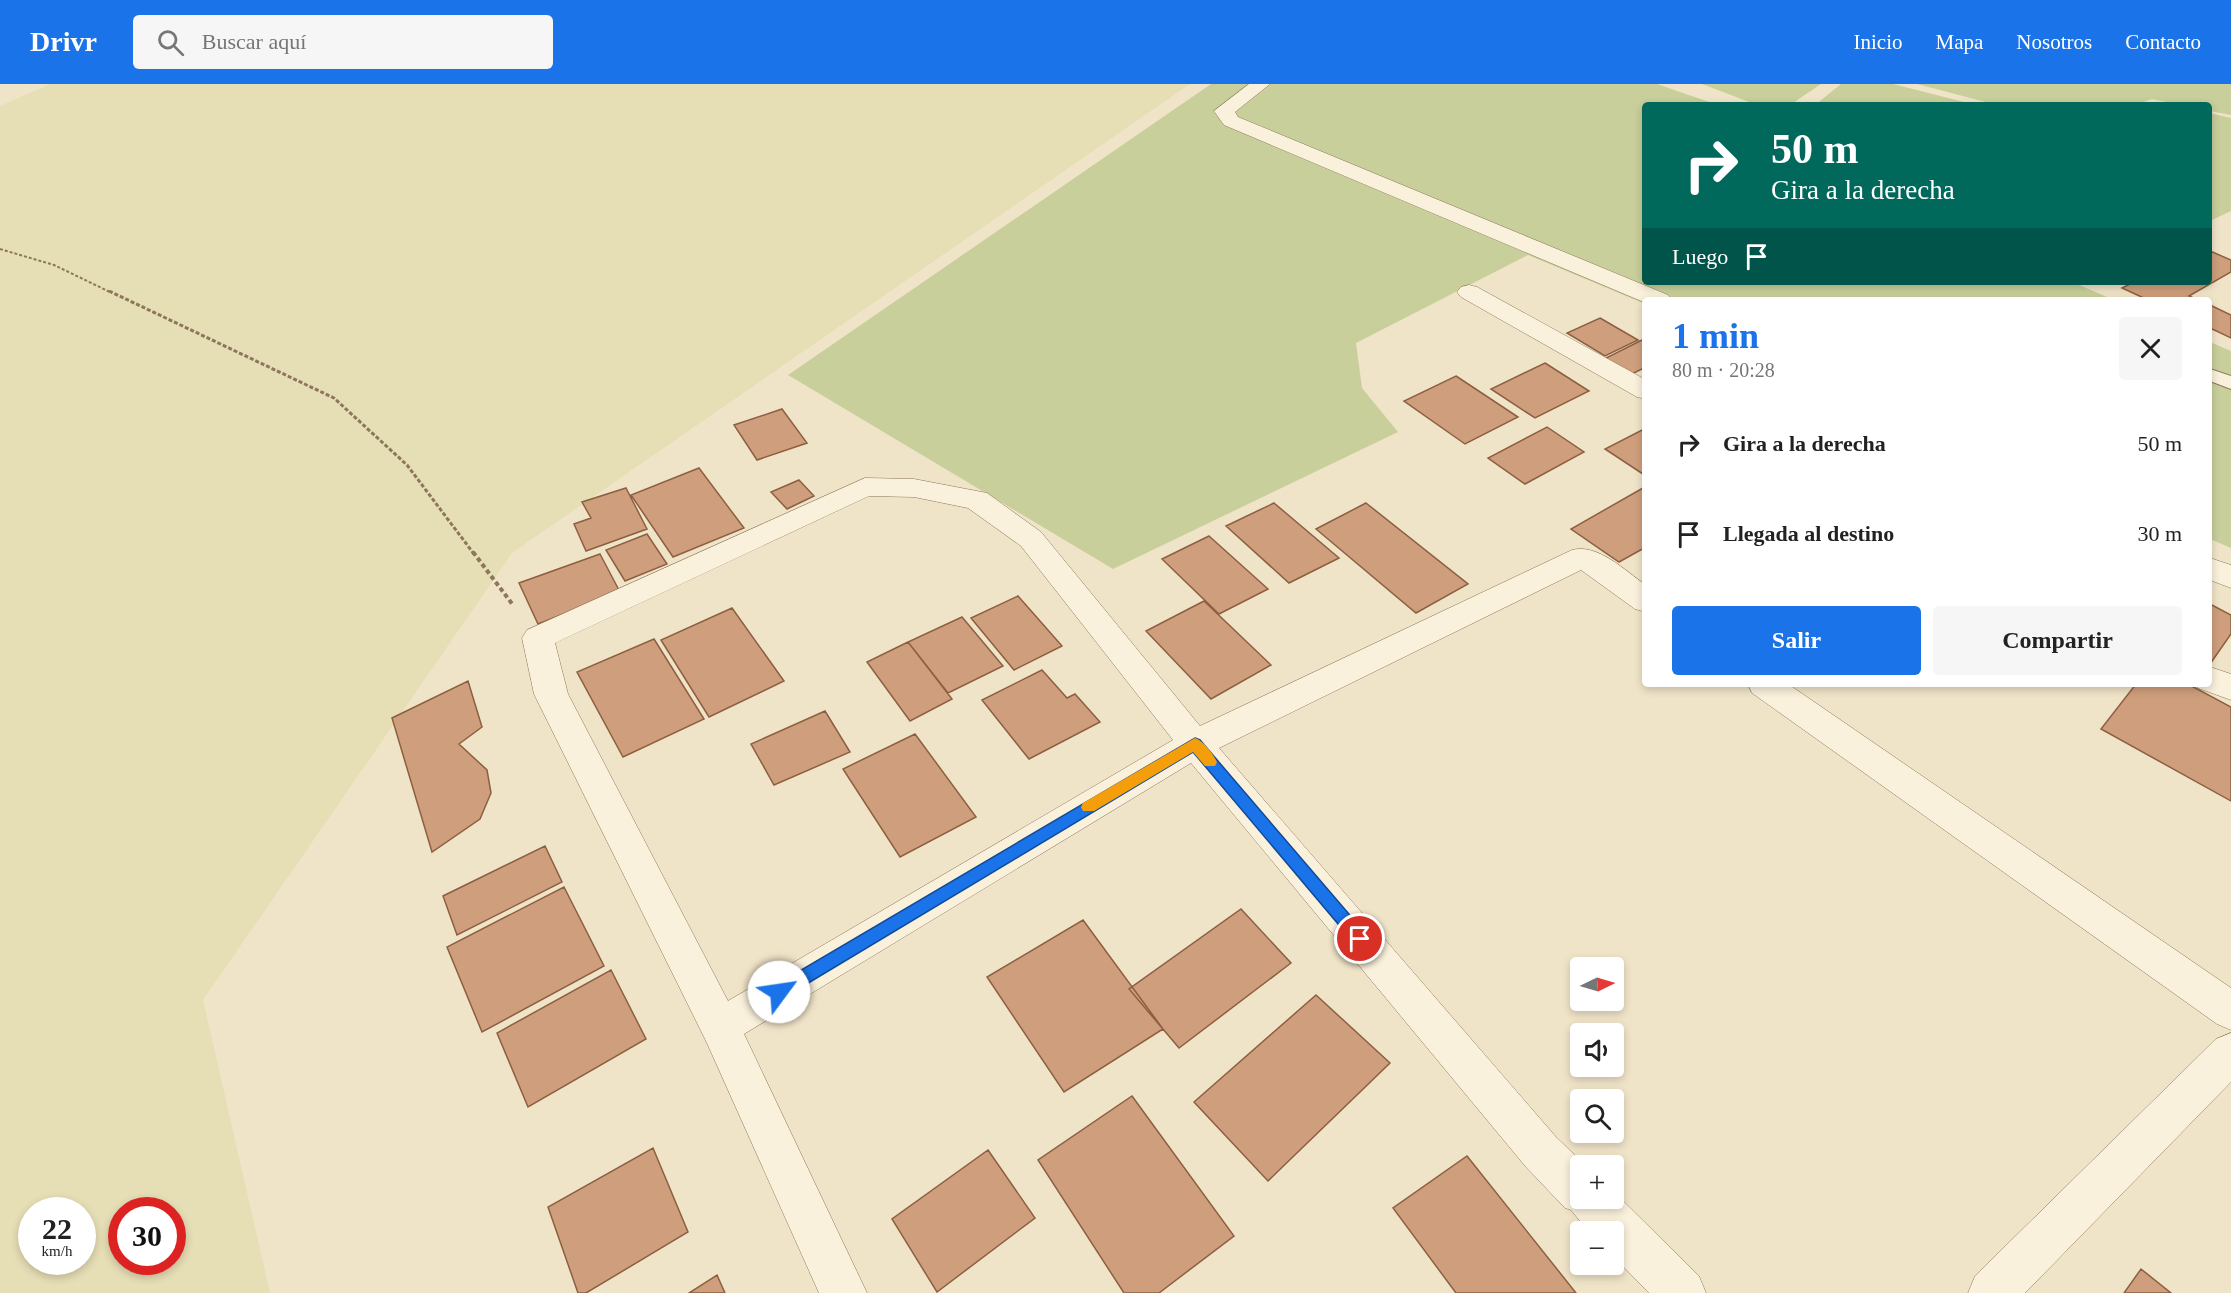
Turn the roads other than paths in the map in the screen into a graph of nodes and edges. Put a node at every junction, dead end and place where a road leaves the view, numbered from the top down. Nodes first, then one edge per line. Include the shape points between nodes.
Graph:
1 (1261, 84) edge
2 (1469, 292) dead end
3 (1653, 297) edge
4 (2212, 376) edge
5 (2231, 383) edge
6 (1642, 389) edge
7 (2212, 569) edge
8 (2231, 577) edge
9 (1642, 598) edge
10 (2212, 680) edge
11 (1768, 687) edge
12 (2231, 688) edge
13 (1195, 744) junction
14 (2231, 1011) edge
15 (720, 1027) junction
16 (2231, 1053) edge
17 (1570, 1181) edge
18 (1599, 1209) edge
19 (843, 1293) edge
20 (1682, 1293) edge
21 (1992, 1293) edge

1 - 3 street via 1224,111 1231,121
2 - 6 street
4 - 5 lane
7 - 8 street
9 - 13 street via 1583,557
10 - 12 street
11 - 14 street
13 - 15 street
13 - 15 street via 1031,539 977,500 914,488 865,487 538,638 551,694
13 - 17 street via 1533,1143
15 - 19 street
16 - 21 street
18 - 20 street

